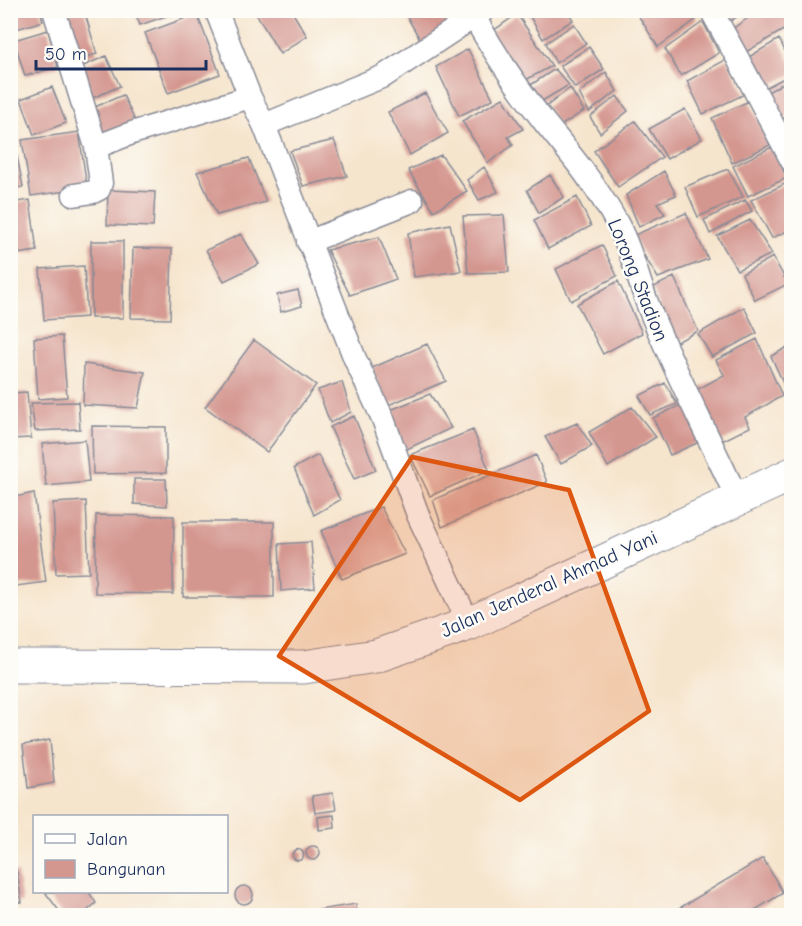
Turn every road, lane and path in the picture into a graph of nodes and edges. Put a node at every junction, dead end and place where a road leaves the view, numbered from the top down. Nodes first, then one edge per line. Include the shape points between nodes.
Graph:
1 (54, 10) edge
2 (216, 10) edge
3 (711, 10) edge
4 (479, 14) edge
5 (250, 97) junction
6 (264, 125) junction
7 (96, 147) junction
8 (792, 161) edge
9 (74, 195) dead end
10 (412, 201) dead end
11 (308, 242) junction
12 (792, 474) edge
13 (737, 498) junction
14 (469, 624) junction
15 (10, 666) edge

1 - 7 street
2 - 5 street
3 - 8 street
4 - 6 street via 384,76
4 - 13 street, Lorong Stadion via 493,51 575,159 617,223 666,349
5 - 6 street
5 - 7 street
6 - 11 street
7 - 9 street via 99,189
10 - 11 street
11 - 14 street via 383,419 418,515
12 - 13 highway, Jalan Jenderal Ahmad Yani
13 - 14 highway, Jalan Jenderal Ahmad Yani
14 - 15 highway, Jalan Jenderal Ahmad Yani via 376,656 304,667

